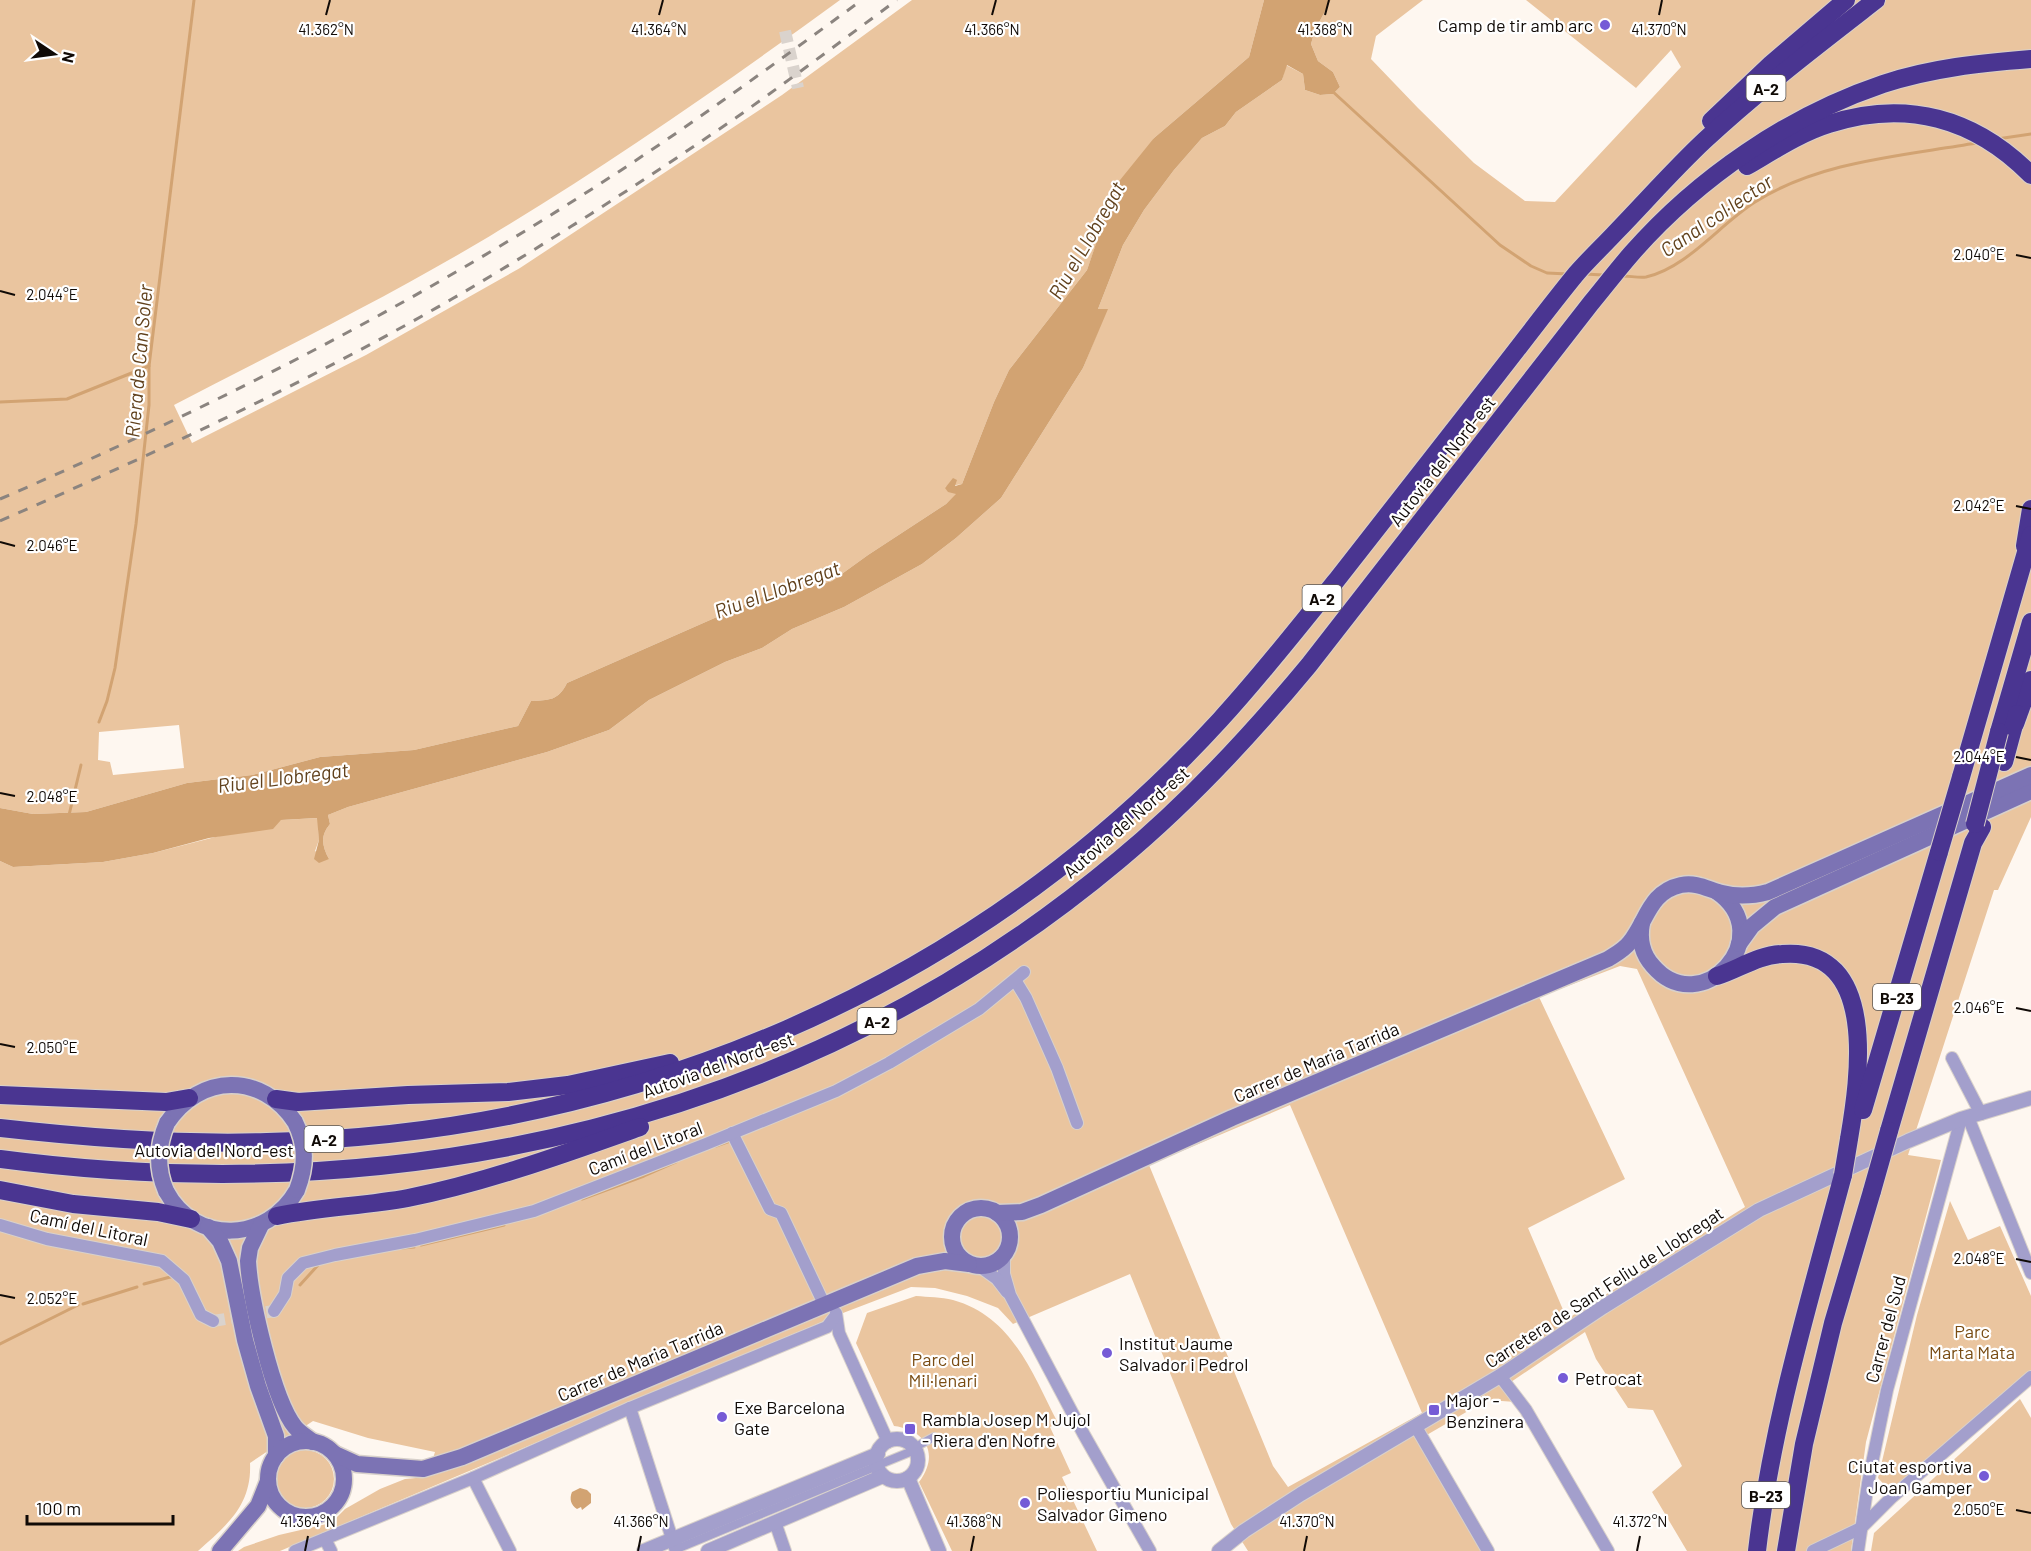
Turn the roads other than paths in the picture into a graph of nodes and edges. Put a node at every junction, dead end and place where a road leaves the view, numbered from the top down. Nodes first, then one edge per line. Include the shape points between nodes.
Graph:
1 (1846, 0) edge
2 (1876, 0) edge
3 (2031, 59) edge
4 (2031, 175) edge
5 (1683, 203) junction
6 (1619, 222) junction
7 (2031, 509) edge
8 (2031, 535) edge
9 (2022, 568) junction
10 (2031, 622) edge
11 (2031, 660) edge
12 (2031, 680) edge
13 (2006, 731) junction
14 (2031, 775) edge
15 (2031, 791) edge
16 (1977, 831) junction
17 (1716, 892) junction
18 (1642, 922) junction
19 (1739, 944) junction
20 (1608, 959) junction
21 (1651, 964) junction
22 (1717, 976) junction
23 (745, 1047) junction
24 (1952, 1058) dead end
25 (754, 1077) junction
26 (0, 1095) edge
27 (189, 1098) junction
28 (2031, 1098) edge
29 (276, 1099) junction
30 (1970, 1117) junction
31 (1077, 1124) dead end
32 (0, 1128) edge
33 (732, 1133) junction
34 (1852, 1140) junction
35 (0, 1159) edge
36 (0, 1190) edge
37 (1041, 1205) junction
38 (997, 1213) junction
39 (191, 1219) junction
40 (269, 1220) junction
41 (0, 1225) edge
42 (208, 1227) junction
43 (954, 1227) junction
44 (1007, 1248) junction
45 (974, 1265) junction
46 (917, 1266) junction
47 (2031, 1273) edge
48 (1010, 1295) junction
49 (832, 1306) junction
50 (274, 1311) dead end
51 (213, 1321) dead end
52 (833, 1330) junction
53 (1500, 1376) junction
54 (2031, 1377) edge
55 (630, 1408) junction
56 (1416, 1427) junction
57 (934, 1437) dead end
58 (313, 1442) junction
59 (888, 1442) junction
60 (921, 1444) dead end
61 (910, 1452) dead end
62 (335, 1454) junction
63 (276, 1456) junction
64 (881, 1464) junction
65 (372, 1466) junction
66 (870, 1469) dead end
67 (473, 1478) junction
68 (908, 1478) junction
69 (268, 1481) junction
70 (342, 1491) junction
71 (1866, 1497) junction
72 (1885, 1503) junction
73 (286, 1512) junction
74 (249, 1518) junction
75 (775, 1521) junction
76 (1862, 1528) junction
77 (325, 1539) junction
78 (675, 1546) edge
79 (220, 1551) edge
80 (295, 1551) edge
81 (331, 1551) edge
82 (510, 1551) edge
83 (644, 1551) edge
84 (708, 1551) edge
85 (785, 1551) edge
86 (939, 1551) edge
87 (1150, 1551) edge
88 (1220, 1551) edge
89 (1488, 1551) edge
90 (1608, 1551) edge
91 (1757, 1551) edge
92 (1786, 1551) edge
93 (1813, 1551) edge
94 (1858, 1551) edge

1 - 6 highway via 1695,135
2 - 6 highway, Autovia del Nord-est / A-2 via 1705,140
3 - 5 highway, Autovia del Nord-est / A-2 via 1935,71 1853,95 1773,135
4 - 5 highway via 2010,155 1963,126 1915,115 1879,115 1826,125
5 - 25 highway, Autovia del Nord-est / A-2 via 1633,252 1591,303 1301,674 1238,747 1172,813 1083,889 961,974 851,1034
6 - 23 highway, Autovia del Nord-est / A-2 via 1273,660 1150,791 1052,874 945,947 852,999
7 - 9 highway
8 - 9 highway, B-23
9 - 34 highway, B-23, bridge
10 - 13 highway, B-23
11 - 13 highway
12 - 13 highway
13 - 16 highway, B-23, bridge
13 - 16 highway via 2004,762
14 - 17 main road via 1768,892 1746,896
15 - 19 main road via 1784,902 1752,926
16 - 92 highway, B-23, bridge via 1833,1323 1804,1444
17 - 18 main road via 1692,884 1672,888 1655,900
17 - 19 main road via 1736,914
18 - 20 main road via 1625,948
18 - 21 main road via 1642,944
19 - 22 main road via 1729,965
20 - 21 main road
20 - 37 main road, Carrer de Maria Tarrida via 1232,1118
21 - 22 main road via 1665,977 1682,983 1700,983
22 - 34 highway via 1768,956 1793,953 1815,958 1838,975 1851,1000 1859,1032
23 - 29 highway via 538,1089 304,1102
23 - 32 highway, Autovia del Nord-est / A-2 via 582,1100 468,1124 401,1132 214,1143 150,1142
24 - 30 street
25 - 35 highway, Autovia del Nord-est / A-2 via 593,1129 498,1150 418,1162 320,1171 211,1174 111,1170
25 - 40 highway via 648,1125 464,1184 406,1198
26 - 27 highway via 166,1102
27 - 29 main road via 211,1088 236,1085
27 - 39 main road, bridge via 167,1123 159,1160 166,1191
28 - 30 street, Carretera de Sant Feliu de Llobregat
29 - 40 main road, bridge via 296,1122 305,1155 297,1190 284,1209
30 - 47 street
30 - 53 street, Carretera de Sant Feliu de Llobregat via 1759,1209
30 - 71 street, Carrer del Sud via 1887,1390
31 - 33 street, Camí del Litoral via 1020,976 979,1009 889,1063 836,1091
33 - 49 street via 770,1209 781,1214
33 - 50 street, Camí del Litoral via 534,1211 303,1263 288,1278 285,1294
34 - 91 highway, B-23, bridge via 1784,1400
36 - 39 highway
37 - 38 main road, Carrer de Maria Tarrida via 1022,1212
37 - 44 main road, Carrer de Maria Tarrida via 1022,1223
38 - 43 main road via 984,1208 972,1210 961,1216
38 - 44 main road via 1007,1225
39 - 42 main road
40 - 42 main road via 237,1231
40 - 58 main road via 250,1248 248,1261 262,1338 288,1417
41 - 51 street, Camí del Litoral via 47,1239 162,1261 184,1280 201,1315
42 - 63 main road via 226,1253 245,1340 276,1436
43 - 45 main road via 954,1249
43 - 46 main road, Carrer de Maria Tarrida via 940,1248
44 - 45 main road via 992,1264
44 - 48 street via 1004,1271
45 - 46 main road, Carrer de Maria Tarrida via 945,1261
45 - 48 street via 993,1275
46 - 49 main road, Carrer de Maria Tarrida
48 - 87 street
49 - 52 street
49 - 65 main road, Carrer de Maria Tarrida via 445,1464 423,1469
52 - 55 street
52 - 59 street
53 - 56 street, Carretera de Sant Feliu de Llobregat
53 - 90 street via 1526,1410
54 - 72 street
55 - 67 street
55 - 78 street
56 - 88 street, Carretera de Sant Feliu de Llobregat via 1301,1494
56 - 89 street
57 - 60 street
58 - 62 main road
58 - 63 main road via 293,1444
59 - 64 street via 883,1446
59 - 68 street via 904,1441 915,1450 918,1462
61 - 64 street
62 - 65 main road, Carrer de Maria Tarrida via 352,1463
62 - 70 main road via 343,1472
63 - 69 main road
64 - 68 street via 895,1481
64 - 75 street
64 - 78 street
65 - 70 main road
66 - 78 street
67 - 77 street
67 - 82 street
68 - 86 street
69 - 73 main road via 273,1499
69 - 74 main road
70 - 73 main road via 332,1507 318,1515 303,1517
71 - 72 street
71 - 76 street, Carrer del Sud
72 - 76 street
73 - 74 main road via 269,1511
74 - 79 main road
75 - 84 street
75 - 85 street
76 - 93 street
76 - 94 street, Carrer del Sud
77 - 80 street
77 - 81 street
78 - 83 street

